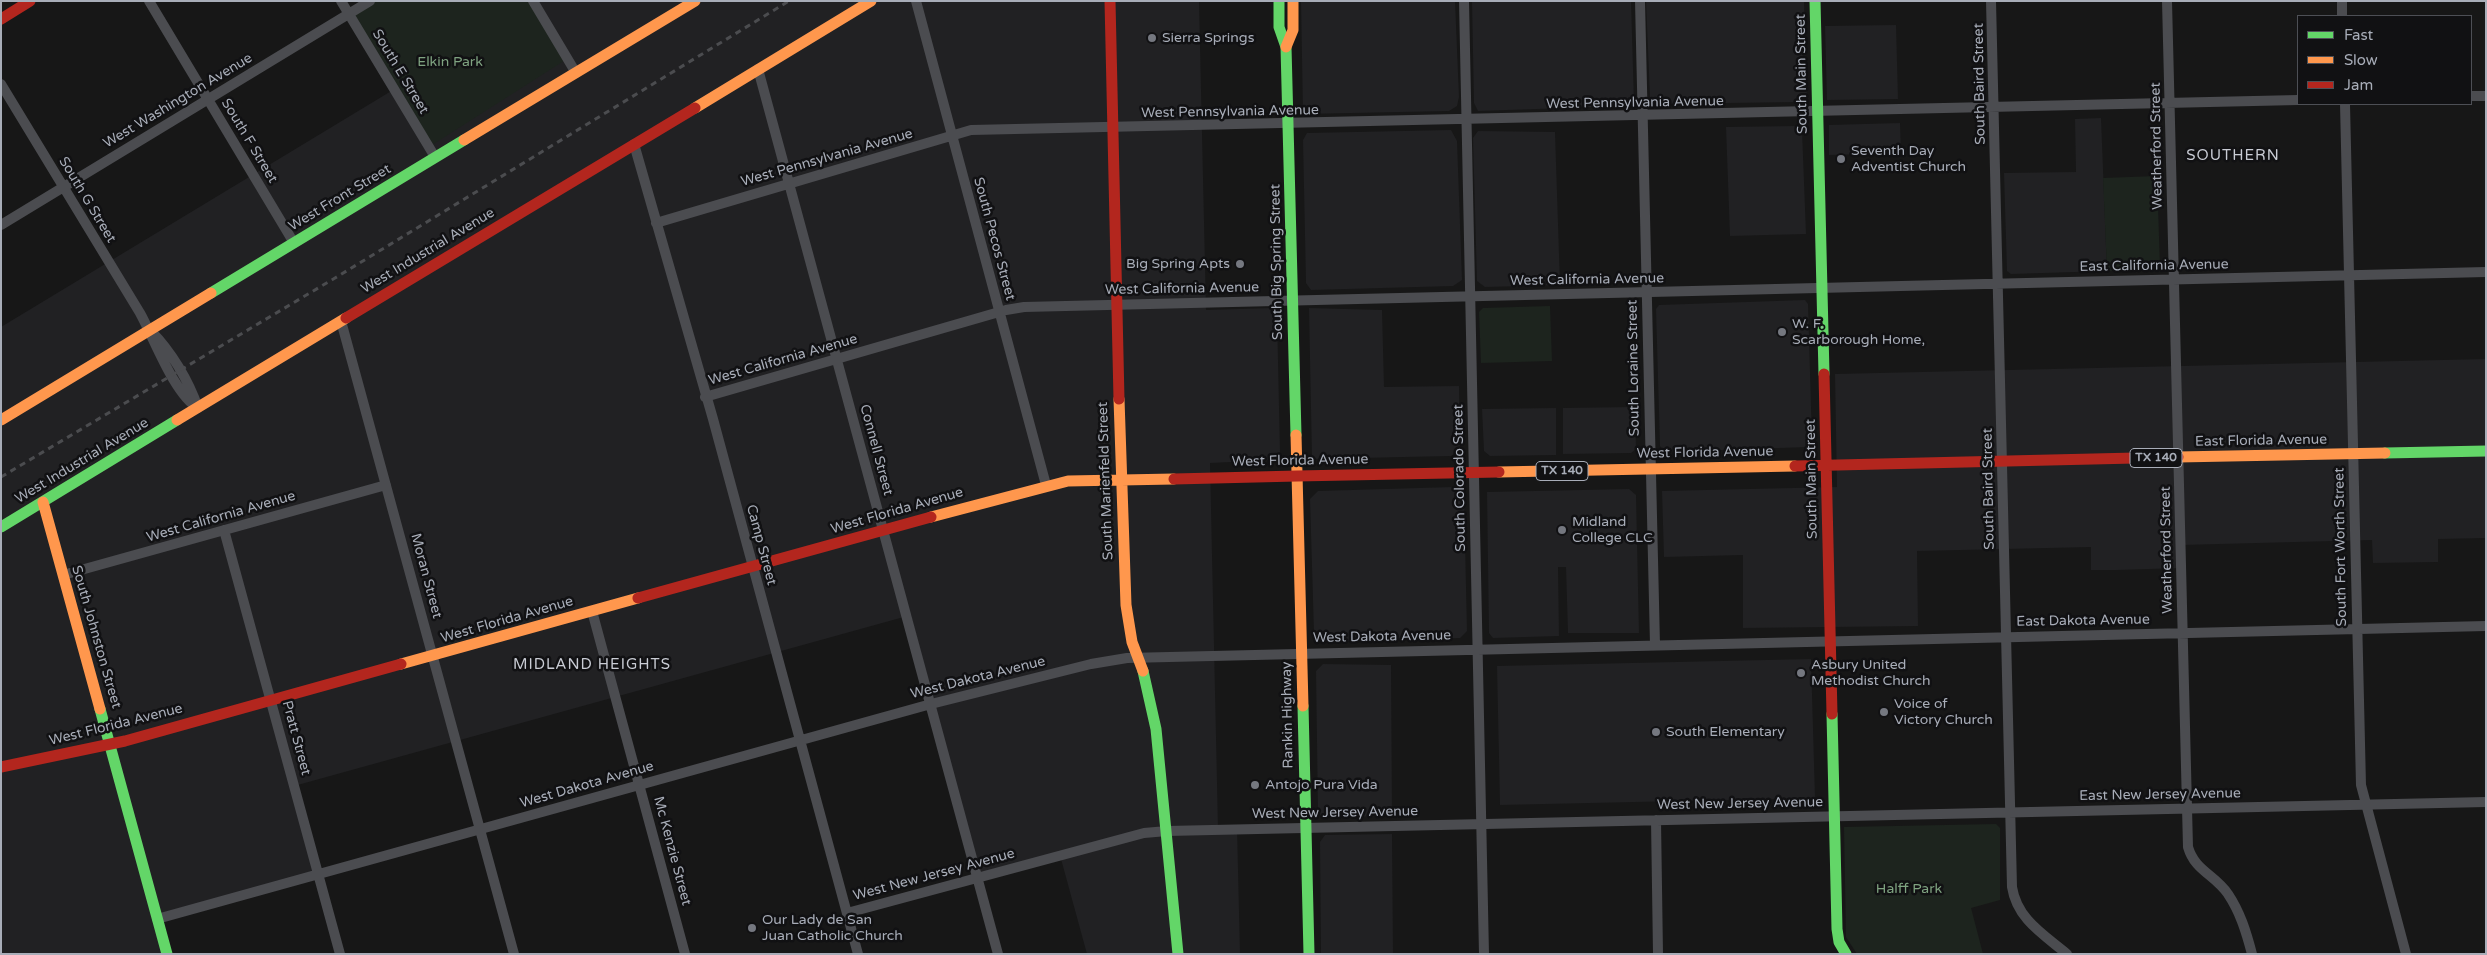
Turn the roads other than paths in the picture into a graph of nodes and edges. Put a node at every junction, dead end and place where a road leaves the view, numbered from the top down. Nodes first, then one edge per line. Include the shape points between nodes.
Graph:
1 (30, 1) edge
2 (149, 1) edge
3 (342, 1) edge
4 (370, 1) edge
5 (532, 1) edge
6 (694, 1) edge
7 (871, 1) edge
8 (916, 1) edge
9 (1110, 1) edge
10 (1278, 1) edge
11 (1293, 1) edge
12 (1464, 1) edge
13 (1640, 1) edge
14 (1815, 1) edge
15 (1992, 1) edge
16 (2167, 1) edge
17 (2342, 1) edge
18 (349, 14) junction
19 (2342, 15) edge
20 (1, 19) edge
21 (1286, 47) junction
22 (758, 69) junction
23 (576, 73) junction
24 (1, 84) edge
25 (2472, 96) edge
26 (2486, 96) edge
27 (208, 99) junction
28 (2297, 100) edge
29 (2169, 104) junction
30 (2344, 105) edge
31 (1994, 108) junction
32 (1818, 112) junction
33 (1643, 116) junction
34 (1467, 121) junction
35 (1288, 125) junction
36 (1113, 129) junction
37 (952, 135) junction
38 (634, 144) junction
39 (436, 158) junction
40 (789, 182) junction
41 (63, 187) junction
42 (656, 223) junction
43 (1, 225) edge
44 (294, 243) junction
45 (2486, 272) edge
46 (2349, 275) junction
47 (2174, 279) junction
48 (1997, 284) junction
49 (1822, 288) junction
50 (1646, 292) junction
51 (1470, 296) junction
52 (1292, 301) junction
53 (1116, 305) junction
54 (1000, 312) junction
55 (341, 321) junction
56 (150, 330) junction
57 (837, 358) junction
58 (705, 396) junction
59 (198, 408) junction
60 (2, 417) edge
61 (2486, 451) edge
62 (2353, 454) junction
63 (2178, 458) junction
64 (2002, 461) junction
65 (1827, 465) junction
66 (1650, 469) junction
67 (1474, 473) junction
68 (1297, 476) junction
69 (1121, 480) junction
70 (386, 485) junction
71 (1046, 485) junction
72 (42, 502) junction
73 (1, 527) edge
74 (224, 530) junction
75 (884, 530) junction
76 (753, 567) junction
77 (63, 576) junction
78 (592, 611) junction
79 (2486, 626) edge
80 (2356, 629) junction
81 (2182, 632) junction
82 (2006, 636) junction
83 (1831, 641) junction
84 (1655, 645) junction
85 (1478, 648) junction
86 (1301, 653) junction
87 (433, 656) junction
88 (1138, 657) junction
89 (271, 700) junction
90 (931, 704) junction
91 (800, 740) junction
92 (110, 745) junction
93 (1, 767) edge
94 (639, 785) junction
95 (2486, 802) edge
96 (2365, 804) junction
97 (2187, 808) junction
98 (2011, 812) junction
99 (1834, 816) junction
100 (1656, 820) junction
101 (1482, 824) junction
102 (1306, 828) junction
103 (480, 829) junction
104 (1167, 831) junction
105 (318, 874) junction
106 (978, 878) junction
107 (847, 913) junction
108 (158, 919) junction
109 (167, 954) edge
110 (340, 954) edge
111 (514, 954) edge
112 (685, 954) edge
113 (858, 954) edge
114 (998, 954) edge
115 (1178, 954) edge
116 (1309, 954) edge
117 (1484, 954) edge
118 (1658, 954) edge
119 (1846, 954) edge
120 (2067, 954) edge
121 (2252, 954) edge
122 (2406, 954) edge

1 - 20 main road
2 - 27 street, South F Street
3 - 18 street, South E Street
4 - 18 street, West Washington Avenue
5 - 23 street
6 - 23 main road, West Front Street
7 - 22 main road, West Industrial Avenue
8 - 37 street, South Pecos Street
9 - 36 main road, South Marienfeld Street
10 - 21 main road, South Big Spring Street via 1279,27
11 - 21 main road, South Big Spring Street via 1293,30
12 - 34 street, South Colorado Street
13 - 33 street, South Loraine Street
14 - 32 main road, South Main Street
15 - 31 street, South Baird Street
16 - 29 street, Weatherford Street
17 - 19 street
18 - 27 street, West Washington Avenue
18 - 39 street, South E Street
21 - 35 main road, South Big Spring Street
22 - 38 main road, West Industrial Avenue
22 - 40 street, Connell Street
23 - 39 main road, West Front Street
24 - 41 street, South G Street
25 - 26 street
27 - 41 street, West Washington Avenue
27 - 44 street, South F Street
28 - 29 street, West Pennsylvania Avenue
29 - 31 street, West Pennsylvania Avenue
29 - 47 street, Weatherford Street
30 - 46 street, South Fort Worth Street
31 - 32 street, West Pennsylvania Avenue
31 - 48 street, South Baird Street
32 - 33 street, West Pennsylvania Avenue
32 - 49 main road, South Main Street
33 - 34 street, West Pennsylvania Avenue
33 - 50 street, South Loraine Street
34 - 35 street, West Pennsylvania Avenue
34 - 51 street, South Colorado Street
35 - 36 street, West Pennsylvania Avenue
35 - 52 main road, South Big Spring Street
36 - 37 street, West Pennsylvania Avenue via 971,130
36 - 53 main road, South Marienfeld Street
37 - 40 street, West Pennsylvania Avenue
37 - 54 street, South Pecos Street
38 - 42 street, Camp Street
38 - 55 main road, West Industrial Avenue
39 - 44 main road, West Front Street
40 - 42 street, West Pennsylvania Avenue
40 - 57 street, Connell Street
41 - 43 street, West Washington Avenue
41 - 56 street, South G Street
42 - 58 street, Camp Street
44 - 56 main road, West Front Street
45 - 46 street, East California Avenue
46 - 47 street, East California Avenue
46 - 62 street, South Fort Worth Street
47 - 48 street, East California Avenue
47 - 63 street, Weatherford Street
48 - 49 street, East California Avenue
48 - 64 street, South Baird Street
49 - 50 street, West California Avenue
49 - 65 main road, South Main Street
50 - 51 street, West California Avenue
50 - 66 street, South Loraine Street
51 - 52 street, West California Avenue
51 - 67 street, South Colorado Street
52 - 53 street, West California Avenue
52 - 68 main road, South Big Spring Street
53 - 54 street, West California Avenue via 1024,307
53 - 69 main road, South Marienfeld Street
54 - 57 street, West California Avenue
54 - 71 street, South Pecos Street
55 - 59 main road, West Industrial Avenue
55 - 70 street, Moran Street
56 - 59 street, South G Street via 154,346 188,402
56 - 60 main road, West Front Street
57 - 58 street, West California Avenue
57 - 75 street, Connell Street
58 - 76 street, Camp Street
59 - 72 main road, West Industrial Avenue
61 - 62 main road, East Florida Avenue / TX 140
62 - 63 main road, East Florida Avenue / TX 140
62 - 80 street, South Fort Worth Street
63 - 64 main road, East Florida Avenue / TX 140
63 - 81 street, Weatherford Street
64 - 65 main road, East Florida Avenue / TX 140
64 - 82 street, South Baird Street
65 - 66 main road, West Florida Avenue / TX 140
65 - 83 main road, South Main Street
66 - 67 main road, West Florida Avenue / TX 140
66 - 84 street, South Loraine Street
67 - 68 main road, West Florida Avenue / TX 140
67 - 85 street, South Colorado Street
68 - 69 main road, West Florida Avenue
68 - 86 main road, Rankin Highway
69 - 71 main road, West Florida Avenue via 1068,481
69 - 88 main road, South Marienfeld Street via 1127,616
70 - 74 street, West California Avenue
70 - 87 street, Moran Street
71 - 75 main road, West Florida Avenue
72 - 73 main road, West Industrial Avenue
72 - 77 main road, South Johnston Street
74 - 77 street, West California Avenue
74 - 89 street, Pratt Street
75 - 76 main road, West Florida Avenue
75 - 90 street, Connell Street
76 - 78 main road, West Florida Avenue
76 - 91 street, Camp Street
77 - 92 main road, South Johnston Street
78 - 87 main road, West Florida Avenue
78 - 94 street, Mc Kenzie Street
79 - 80 street, East Dakota Avenue
80 - 81 street, East Dakota Avenue
80 - 96 street, South Fort Worth Street via 2361,785
81 - 82 street, East Dakota Avenue
81 - 97 street, Weatherford Street
82 - 83 street, East Dakota Avenue
82 - 98 street, South Baird Street
83 - 84 street, West Dakota Avenue
83 - 99 main road, South Main Street
84 - 85 street, West Dakota Avenue
85 - 86 street, West Dakota Avenue
85 - 101 street, South Colorado Street
86 - 88 street, West Dakota Avenue
86 - 102 main road, Rankin Highway
87 - 89 main road, West Florida Avenue
87 - 103 street, Moran Street
88 - 90 street, West Dakota Avenue via 1091,664
88 - 104 main road, South Marienfeld Street via 1153,714
89 - 92 main road, West Florida Avenue
89 - 105 street, Pratt Street
90 - 91 street, West Dakota Avenue
90 - 106 street, Connell Street
91 - 94 street, West Dakota Avenue
91 - 107 street, Camp Street
92 - 93 main road, West Florida Avenue
92 - 108 main road, South Johnston Street
94 - 103 street, West Dakota Avenue
94 - 112 street, Mc Kenzie Street
95 - 96 street, East New Jersey Avenue
96 - 97 street, East New Jersey Avenue
96 - 122 street, South Fort Worth Street
97 - 98 street, East New Jersey Avenue
97 - 121 street, Weatherford Street via 2190,855 2235,904
98 - 99 street, East New Jersey Avenue
98 - 120 street, South Baird Street via 2012,886 2017,905 2025,919
99 - 100 street, West New Jersey Avenue
99 - 119 main road, South Main Street via 1836,929
100 - 101 street, West New Jersey Avenue
100 - 118 street
101 - 102 street, West New Jersey Avenue
101 - 117 street, South Colorado Street
102 - 104 street, West New Jersey Avenue
102 - 116 main road, Rankin Highway
103 - 105 street, West Dakota Avenue
103 - 111 street, Moran Street
104 - 106 street, West New Jersey Avenue via 1144,833
104 - 115 main road, South Marienfeld Street
105 - 108 street, West Dakota Avenue
105 - 110 street, Pratt Street
106 - 107 street, West New Jersey Avenue
106 - 114 street, Connell Street
107 - 113 street, Camp Street
108 - 109 main road, South Johnston Street

